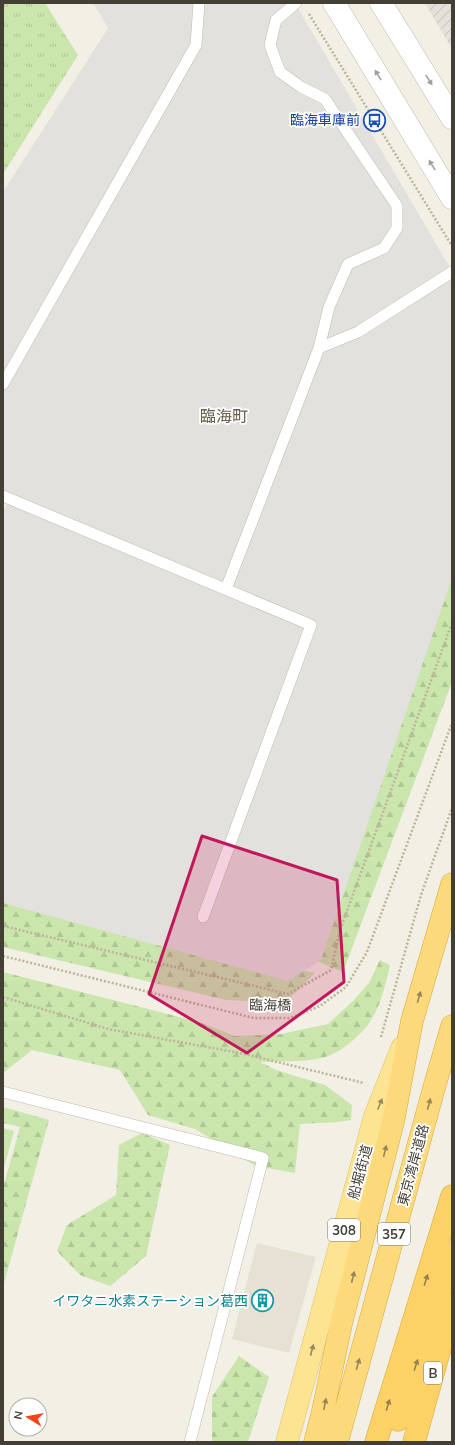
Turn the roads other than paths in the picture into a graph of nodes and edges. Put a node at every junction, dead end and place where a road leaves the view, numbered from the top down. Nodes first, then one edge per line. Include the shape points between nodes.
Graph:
1 (199, 3) edge
2 (296, 3) edge
3 (334, 3) edge
4 (381, 3) edge
5 (452, 118) edge
6 (452, 198) edge
7 (452, 272) edge
8 (320, 348) junction
9 (3, 384) edge
10 (3, 496) edge
11 (226, 589) junction
12 (452, 884) edge
13 (203, 918) dead end
14 (412, 1021) junction
15 (452, 1026) edge
16 (3, 1092) edge
17 (452, 1196) edge
18 (452, 1253) edge
19 (452, 1305) edge
20 (190, 1442) edge
21 (287, 1442) edge
22 (315, 1442) edge
23 (337, 1442) edge
24 (376, 1442) edge
25 (390, 1442) edge
26 (414, 1442) edge

1 - 9 lane via 196,45
2 - 8 lane via 276,20 270,45 280,72 325,100 397,206 397,228 384,248 348,264 329,307
6 -> 3 street
4 -> 5 street
7 - 8 lane via 358,332
8 - 11 lane
10 - 11 lane
11 - 13 lane via 311,625
14 -> 12 highway
21 -> 14 main road, 船堀街道 / 308 via 375,1116
22 -> 14 highway via 341,1324 393,1122
23 -> 15 highway, 東京湾岸道路 / 357
16 - 20 lane via 263,1158
24 -> 17 highway
25 -> 18 highway
19 - 26 highway, B

